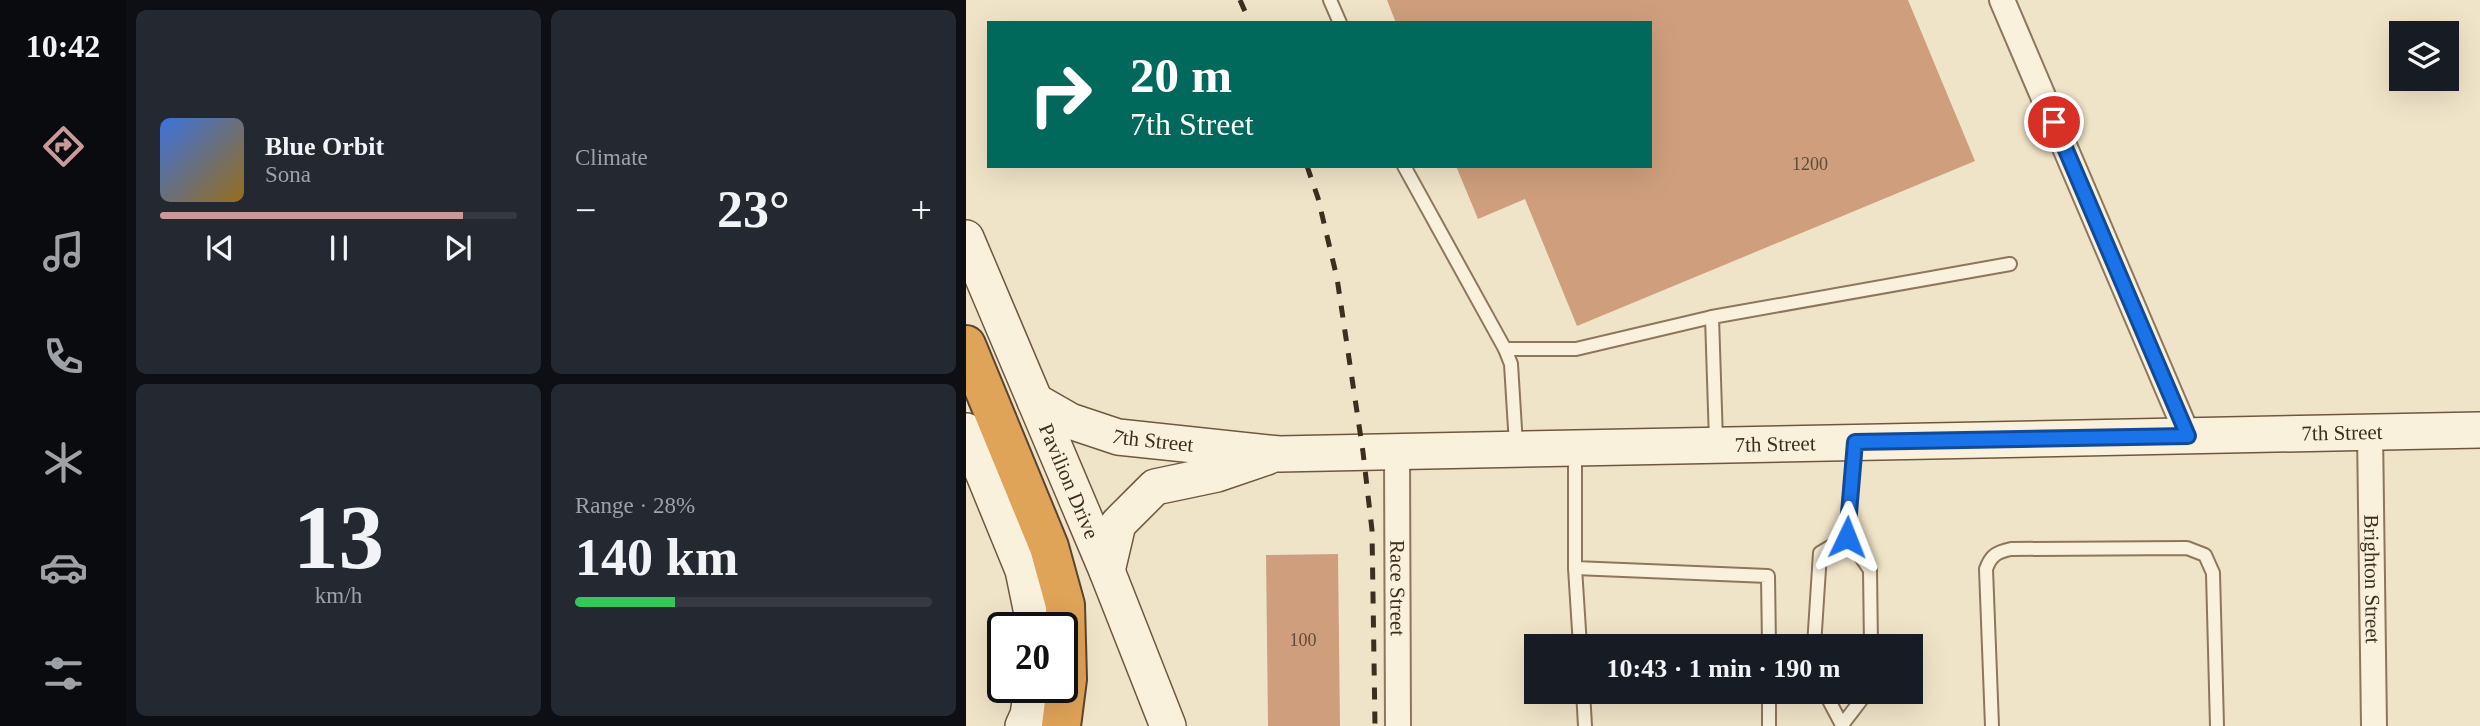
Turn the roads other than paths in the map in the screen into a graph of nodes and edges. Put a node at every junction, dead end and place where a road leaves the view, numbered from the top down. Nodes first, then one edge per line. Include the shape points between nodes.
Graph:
1 (1330, 0) edge
2 (2002, 0) edge
3 (1339, 21) edge
4 (1405, 168) edge
5 (966, 239) edge
6 (2010, 264) dead end
7 (1712, 317) junction
8 (966, 345) edge
9 (1505, 349) junction
10 (1035, 401) junction
11 (2480, 430) edge
12 (966, 431) edge
13 (2370, 432) junction
14 (2188, 436) junction
15 (1855, 442) junction
16 (1716, 445) junction
17 (1575, 448) junction
18 (1516, 449) junction
19 (1397, 452) junction
20 (1279, 454) junction
21 (1847, 537) junction
22 (1575, 568) junction
23 (1107, 571) junction
24 (1032, 612) edge
25 (1579, 634) edge
26 (1769, 634) edge
27 (1815, 634) edge
28 (1871, 634) edge
29 (1030, 703) edge
30 (1584, 704) edge
31 (1769, 704) edge
32 (1831, 704) edge
33 (1858, 704) edge
34 (1842, 725) edge
35 (1023, 726) edge
36 (1061, 726) edge
37 (1168, 726) edge
38 (1398, 726) edge
39 (1585, 726) edge
40 (1769, 726) edge
41 (1992, 726) edge
42 (2217, 726) edge
43 (2374, 726) edge

1 - 3 lane
2 - 14 street
4 - 9 lane
5 - 10 street, Pavilion Drive
6 - 7 lane
7 - 9 lane via 1576,349
7 - 16 lane
8 - 36 highway via 1049,547 1065,605 1067,679
9 - 18 lane via 1511,364
10 - 20 street, 7th Street via 1070,421 1118,437
10 - 23 street, Pavilion Drive
11 - 13 street, 7th Street
12 - 24 street via 1023,570
13 - 14 street, 7th Street
13 - 43 street, Brighton Street
14 - 15 street, 7th Street
15 - 16 street, 7th Street
15 - 21 lane
16 - 17 street, 7th Street
17 - 18 street, 7th Street
17 - 22 lane
18 - 19 street, 7th Street
19 - 20 street, 7th Street
19 - 38 street, Race Street
20 - 23 street, 7th Street via 1155,487 1118,524
21 - 27 lane via 1820,553
21 - 28 lane via 1870,570
22 - 25 lane
22 - 26 lane via 1768,576
23 - 37 street, Pavilion Drive
29 - 35 street
30 - 39 lane
31 - 40 lane
32 - 34 lane
33 - 34 lane
41 - 42 lane via 1989,558 2011,549 2188,548 2205,555 2213,573

